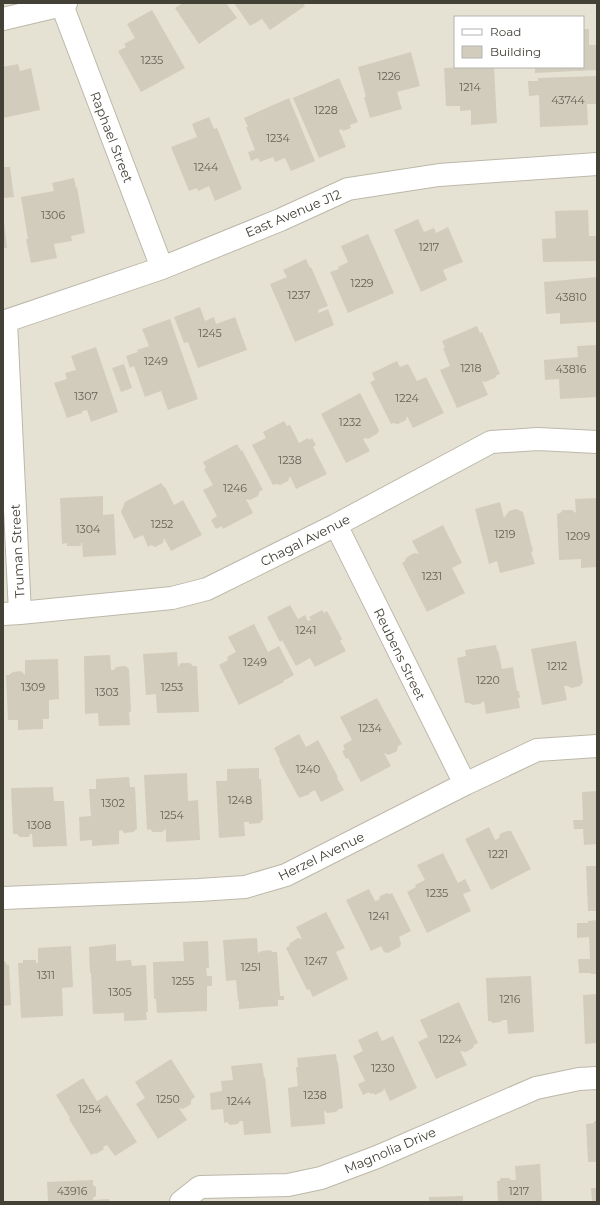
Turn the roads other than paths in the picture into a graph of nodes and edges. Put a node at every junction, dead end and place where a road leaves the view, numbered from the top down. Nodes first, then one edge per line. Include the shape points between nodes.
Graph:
1 (64, 4) edge
2 (3, 19) edge
3 (597, 164) edge
4 (162, 268) junction
5 (4, 322) edge
6 (597, 442) edge
7 (336, 525) junction
8 (12, 613) edge
9 (597, 746) edge
10 (465, 784) junction
11 (3, 898) edge
12 (597, 1078) edge
13 (181, 1202) edge

1 - 2 street
1 - 4 street, Raphael Street
3 - 4 street, East Avenue J12 via 439,175 348,190
4 - 5 street, East Avenue J12
5 - 8 street, Truman Street
6 - 7 street, Chagal Avenue via 538,439 491,442
7 - 8 street, Chagal Avenue via 207,589 172,598
7 - 10 street, Reubens Street
9 - 10 street, Herzel Avenue via 537,750
10 - 11 street, Herzel Avenue via 286,875 245,887
12 - 13 street, Magnolia Drive via 536,1088 377,1157 321,1178 288,1185 200,1187

